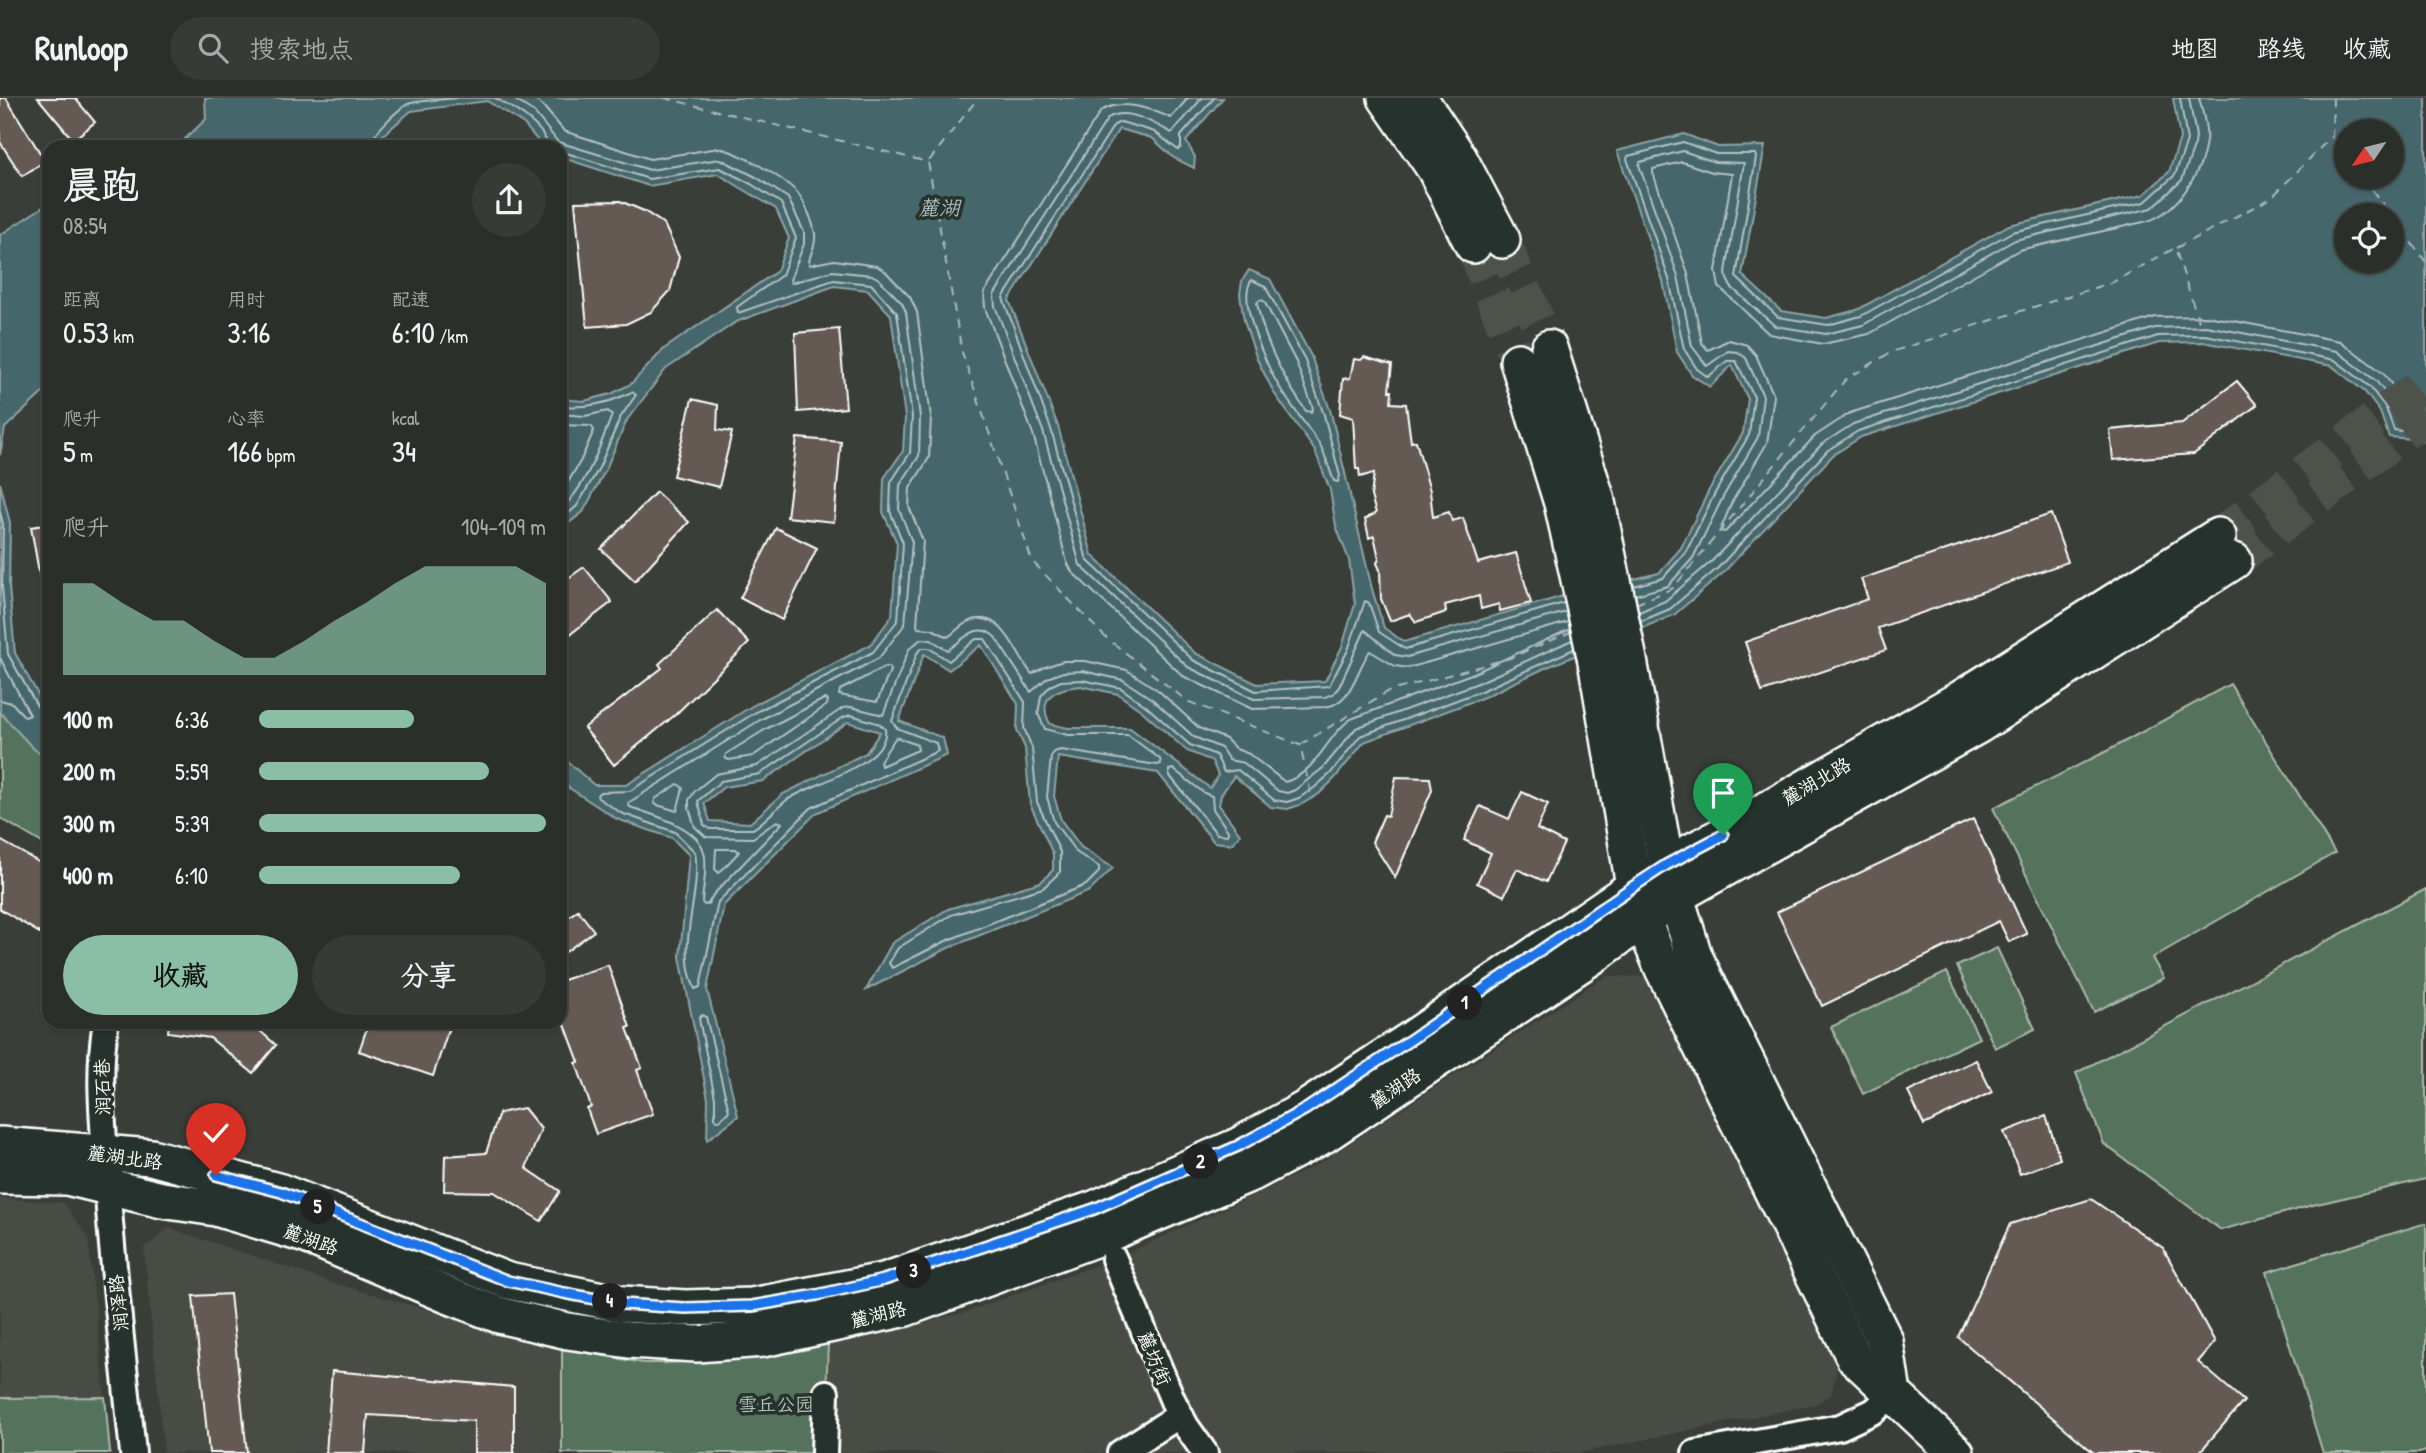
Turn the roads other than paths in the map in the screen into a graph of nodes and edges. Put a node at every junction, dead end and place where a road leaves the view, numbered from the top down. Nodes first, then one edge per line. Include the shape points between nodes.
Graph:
1 (1386, 98) edge
2 (1419, 98) edge
3 (1447, 164) junction
4 (1488, 243) tunnel mouth
5 (1534, 355) tunnel mouth
6 (1613, 663) junction
7 (1671, 881) junction
8 (1634, 886) junction
9 (1642, 919) junction
10 (105, 1029) edge
11 (0, 1145) edge
12 (106, 1169) junction
13 (0, 1176) edge
14 (1126, 1211) junction
15 (1114, 1259) dead end
16 (826, 1393) dead end
17 (1893, 1394) junction
18 (1180, 1415) junction
19 (133, 1453) edge
20 (824, 1453) edge
21 (1120, 1453) edge
22 (1205, 1453) edge
23 (1695, 1453) edge
24 (1956, 1453) edge

1 - 3 street
2 - 3 street
3 - 4 street
5 - 6 street via 1596,498 1594,572
6 - 7 street via 1636,708
6 - 8 street
7 - 7 street, 麓湖北路 via 1979,725 2226,548 1723,835
7 - 8 street, 麓湖北路
7 - 9 street, 麓湖路
7 - 17 street via 1694,956 1885,1341
8 - 9 street
8 - 14 street, 麓湖北路 via 1306,1109
9 - 14 street, 麓湖路 via 1324,1135 1254,1172
9 - 17 street via 1662,969 1854,1357
10 - 12 street, 润石巷 via 101,1102
11 - 12 street, 麓湖北路
12 - 13 street via 67,1177
12 - 14 street, 麓湖北路 via 151,1157 281,1192 508,1281 622,1304 673,1307 752,1306 884,1280 1076,1230
12 - 19 street, 润泽路
15 - 18 street, 麓坊街
16 - 20 street
17 - 23 street via 1874,1411 1840,1427
17 - 24 street
18 - 21 street
18 - 22 street, 麓坊街

